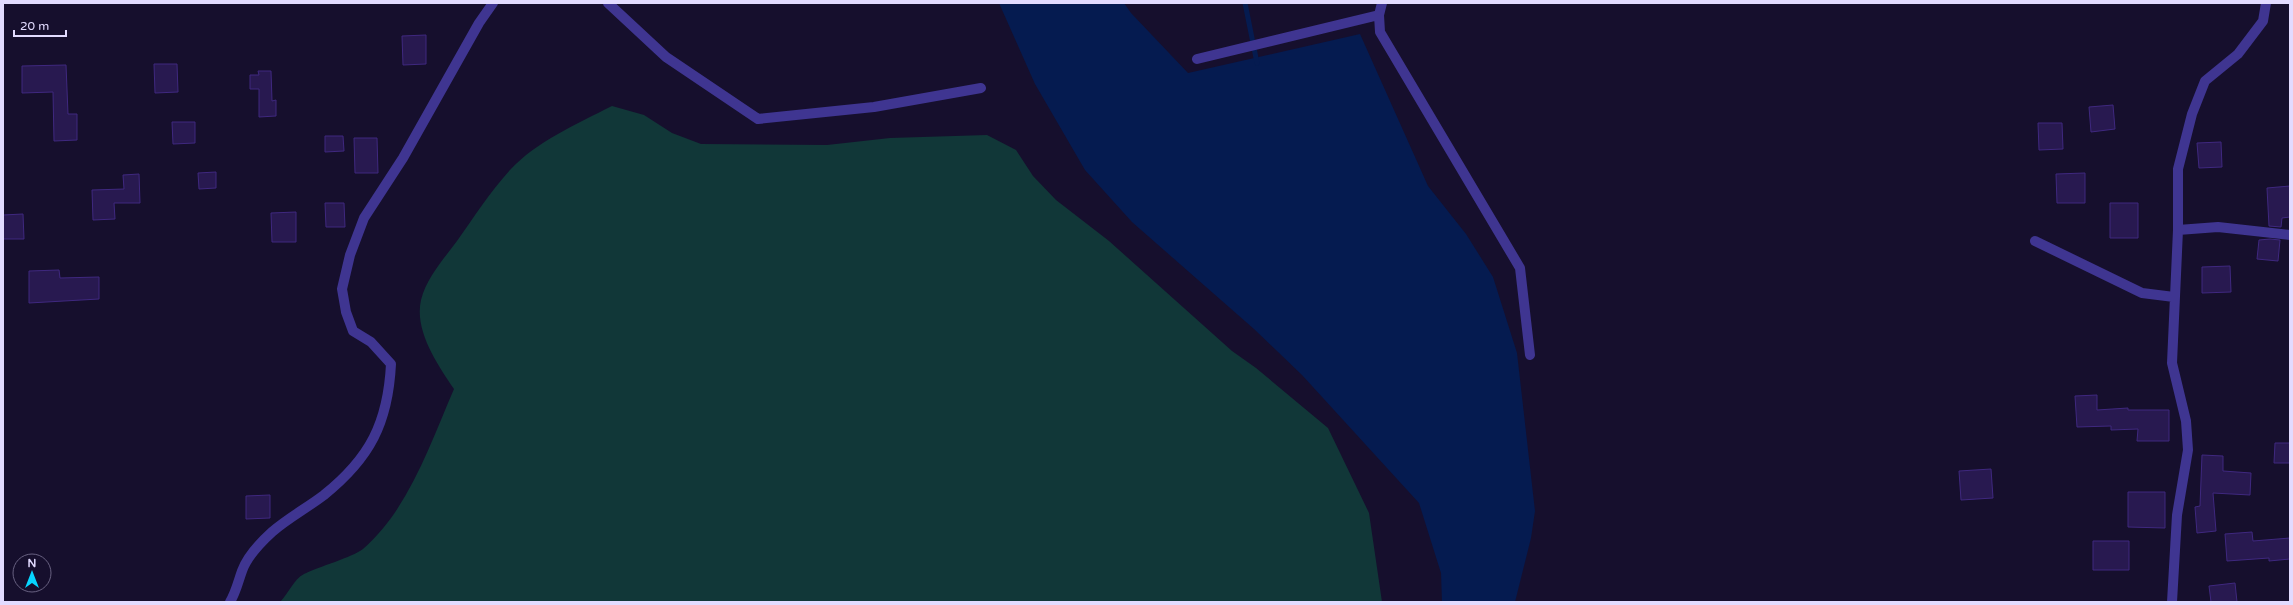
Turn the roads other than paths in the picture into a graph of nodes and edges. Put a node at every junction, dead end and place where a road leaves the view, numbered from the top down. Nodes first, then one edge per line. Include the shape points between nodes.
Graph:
1 (493, 3) edge
2 (608, 3) edge
3 (1382, 3) edge
4 (2266, 3) edge
5 (1379, 15) junction
6 (1197, 59) dead end
7 (981, 88) dead end
8 (2178, 230) junction
9 (2290, 235) edge
10 (2035, 241) dead end
11 (2174, 297) junction
12 (1530, 355) dead end
13 (230, 602) edge
14 (2172, 602) edge

1 - 13 street via 403,158 364,218 350,255 342,289 353,331 371,342 391,364 390,384 378,430 367,451 353,469 324,495 272,532 255,550 242,569 236,592
2 - 7 street via 666,57 758,119 874,107
3 - 5 street
4 - 8 street via 2263,21 2238,54 2205,81 2192,114 2178,169
5 - 6 street
5 - 12 street via 1380,32 1520,268
8 - 9 street via 2218,227
8 - 11 street
10 - 11 street via 2142,293
11 - 14 street via 2172,363 2186,422 2188,450 2177,515

